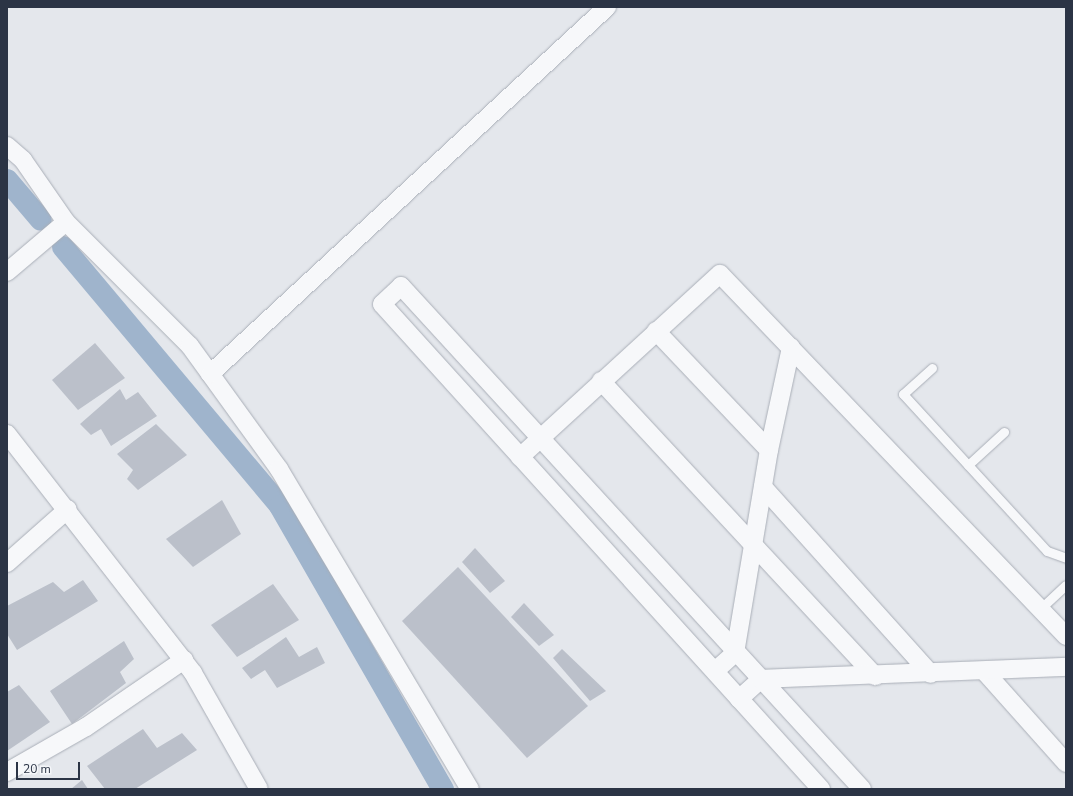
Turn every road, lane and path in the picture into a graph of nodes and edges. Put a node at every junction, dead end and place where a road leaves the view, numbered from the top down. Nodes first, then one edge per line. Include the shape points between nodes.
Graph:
1 (607, 7) edge
2 (7, 146) edge
3 (66, 222) junction
4 (7, 272) edge
5 (656, 331) junction
6 (791, 347) junction
7 (932, 368) dead end
8 (210, 374) junction
9 (601, 381) junction
10 (1004, 432) dead end
11 (540, 439) junction
12 (9, 441) edge
13 (769, 450) junction
14 (520, 457) junction
15 (968, 465) junction
16 (762, 487) junction
17 (68, 509) junction
18 (754, 544) junction
19 (1066, 558) edge
20 (7, 563) edge
21 (1066, 586) edge
22 (1040, 609) junction
23 (1066, 636) edge
24 (735, 653) junction
25 (184, 660) junction
26 (1066, 668) edge
27 (714, 671) junction
28 (985, 672) junction
29 (932, 674) junction
30 (875, 676) junction
31 (761, 679) junction
32 (739, 699) junction
33 (1066, 763) edge
34 (7, 772) edge
35 (259, 789) edge
36 (470, 789) edge
37 (821, 789) edge
38 (862, 789) edge

1 - 8 street
2 - 3 street via 23,160
3 - 4 street
3 - 8 street via 190,346
5 - 6 street via 720,274
5 - 9 street
5 - 13 street
6 - 13 street
6 - 22 street
7 - 15 lane via 903,394
8 - 36 street via 279,469
9 - 11 street
9 - 18 street
10 - 15 lane
11 - 14 street
11 - 14 street via 401,286 382,304
11 - 24 street
12 - 17 street
13 - 16 street
14 - 27 street
15 - 19 lane via 1047,551
16 - 18 street
16 - 29 street
17 - 20 street
17 - 25 street
18 - 24 street
18 - 30 street
21 - 22 lane
22 - 23 street
24 - 27 street
24 - 31 street
25 - 34 street via 86,727
25 - 35 street
26 - 28 street
27 - 32 street
28 - 29 street
28 - 33 street
29 - 30 street
30 - 31 street
31 - 32 street
31 - 38 street
32 - 37 street

